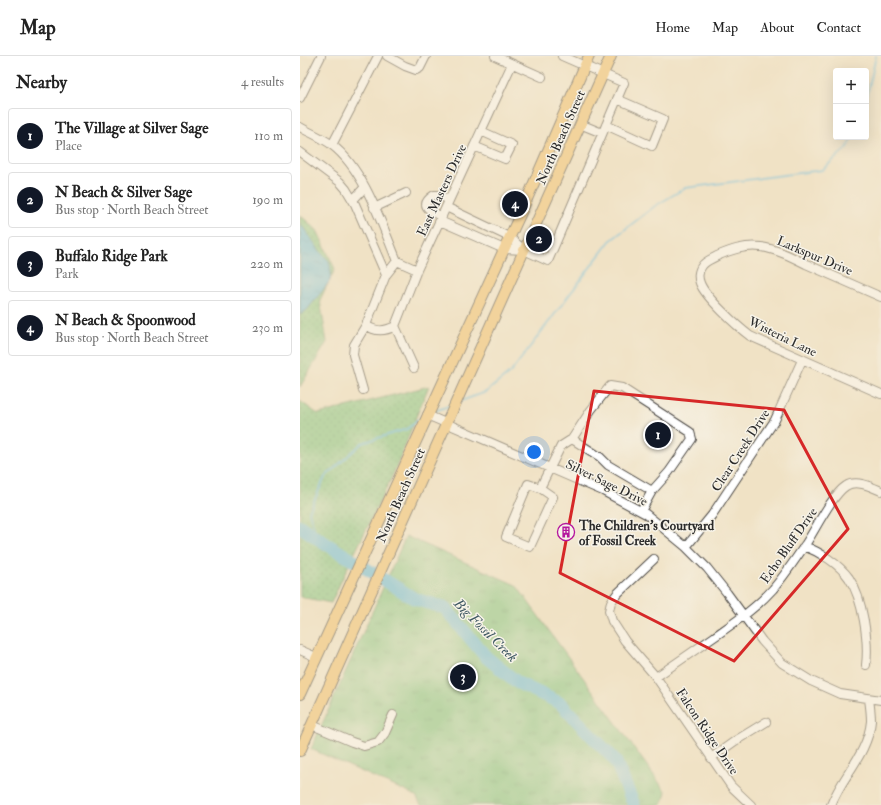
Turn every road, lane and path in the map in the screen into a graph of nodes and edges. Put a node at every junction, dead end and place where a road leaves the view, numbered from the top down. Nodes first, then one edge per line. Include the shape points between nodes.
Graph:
1 (321, 56) edge
2 (378, 56) edge
3 (387, 56) edge
4 (426, 56) edge
5 (495, 56) edge
6 (562, 56) edge
7 (589, 56) edge
8 (611, 56) edge
9 (512, 64) junction
10 (584, 66) junction
11 (603, 74) junction
12 (542, 77) dead end
13 (300, 98) edge
14 (617, 99) junction
15 (580, 124) junction
16 (606, 125) junction
17 (300, 127) edge
18 (481, 131) junction
19 (602, 133) junction
20 (332, 145) junction
21 (474, 146) junction
22 (300, 152) edge
23 (365, 187) junction
24 (406, 193) dead end
25 (353, 200) junction
26 (448, 204) junction
27 (374, 208) junction
28 (441, 219) junction
29 (510, 237) junction
30 (504, 249) junction
31 (524, 250) junction
32 (397, 261) junction
33 (417, 270) junction
34 (698, 273) joint
35 (386, 275) junction
36 (881, 297) edge
37 (366, 325) junction
38 (395, 326) junction
39 (802, 360) junction
40 (414, 368) dead end
41 (363, 390) dead end
42 (881, 394) edge
43 (428, 415) junction
44 (447, 423) junction
45 (572, 439) junction
46 (549, 468) junction
47 (540, 488) junction
48 (652, 491) junction
49 (881, 491) edge
50 (641, 511) junction
51 (804, 546) junction
52 (686, 547) junction
53 (654, 559) dead end
54 (743, 616) junction
55 (300, 650) edge
56 (316, 657) junction
57 (866, 665) dead end
58 (656, 677) junction
59 (300, 694) edge
60 (869, 699) junction
61 (881, 700) edge
62 (393, 715) dead end
63 (766, 722) dead end
64 (312, 725) junction
65 (300, 751) edge
66 (711, 758) junction
67 (751, 805) edge
68 (831, 805) edge

1 - 13 street
2 - 20 street
3 - 4 street via 416,70 420,68
5 - 9 street
6 - 10 street
7 - 10 main road, North Beach Street
8 - 11 main road, North Beach Street
9 - 12 street
9 - 18 street, East Masters Drive
10 - 11 street
10 - 29 main road, North Beach Street
11 - 14 street via 624,83
11 - 15 main road, North Beach Street
14 - 16 street
14 - 16 street via 663,119 652,146
15 - 19 street
15 - 31 main road, North Beach Street
16 - 19 street
17 - 20 street
18 - 21 street, East Masters Drive
18 - 21 street via 512,145 509,152 505,159
19 - 31 street via 548,261
20 - 23 street via 354,168
21 - 26 street, East Masters Drive
22 - 25 street via 340,182
23 - 25 street
23 - 27 street
24 - 27 street
25 - 35 street
26 - 28 street, East Masters Drive
26 - 28 street via 434,195 427,202 426,207 429,211
26 - 29 street
27 - 32 street
28 - 30 street
28 - 33 street, East Masters Drive
29 - 30 main road, North Beach Street
29 - 31 street
30 - 31 street
30 - 43 main road, North Beach Street
31 - 44 main road, North Beach Street
32 - 33 street
32 - 35 street
33 - 38 street, East Masters Drive
34 - 36 street, Larkspur Drive via 706,262 727,252 749,246 761,246
34 - 39 street, Wisteria Lane via 699,282 704,290 738,327 750,336
35 - 37 street
37 - 38 street via 373,330 386,330
37 - 41 street via 354,345 353,355
38 - 40 street
39 - 42 street, Wisteria Lane
39 - 52 street, Clear Creek Drive via 775,420 712,515
43 - 44 street, Silver Sage Drive
43 - 56 main road, North Beach Street
44 - 46 street, Silver Sage Drive
44 - 64 main road, North Beach Street
45 - 46 street via 561,446
45 - 48 street via 608,465
45 - 48 street via 610,386 622,388 690,432 692,438 669,472
46 - 47 street
46 - 50 street, Silver Sage Drive via 603,491
47 - 47 street via 528,484 506,536 530,547 554,497
48 - 50 street
49 - 51 street, Echo Bluff Drive via 858,484 845,486 831,502
50 - 52 street, Silver Sage Drive
51 - 54 street, Echo Bluff Drive via 773,588
51 - 57 street via 823,555 849,578 863,616 868,654
52 - 54 street, Silver Sage Drive via 707,568
53 - 58 street, Falcon Ridge Drive via 617,594 611,602 609,611 612,621 625,641
54 - 58 street, Echo Bluff Drive
54 - 60 street, Silver Sage Drive via 782,663 794,671 840,694
55 - 56 street
56 - 59 main road, North Beach Street
58 - 66 street, Falcon Ridge Drive
60 - 61 street, Silver Sage Drive
60 - 68 street via 871,719 865,745
62 - 64 street via 378,742 364,746
63 - 66 street
64 - 65 main road, North Beach Street
66 - 67 street, Falcon Ridge Drive via 731,786

